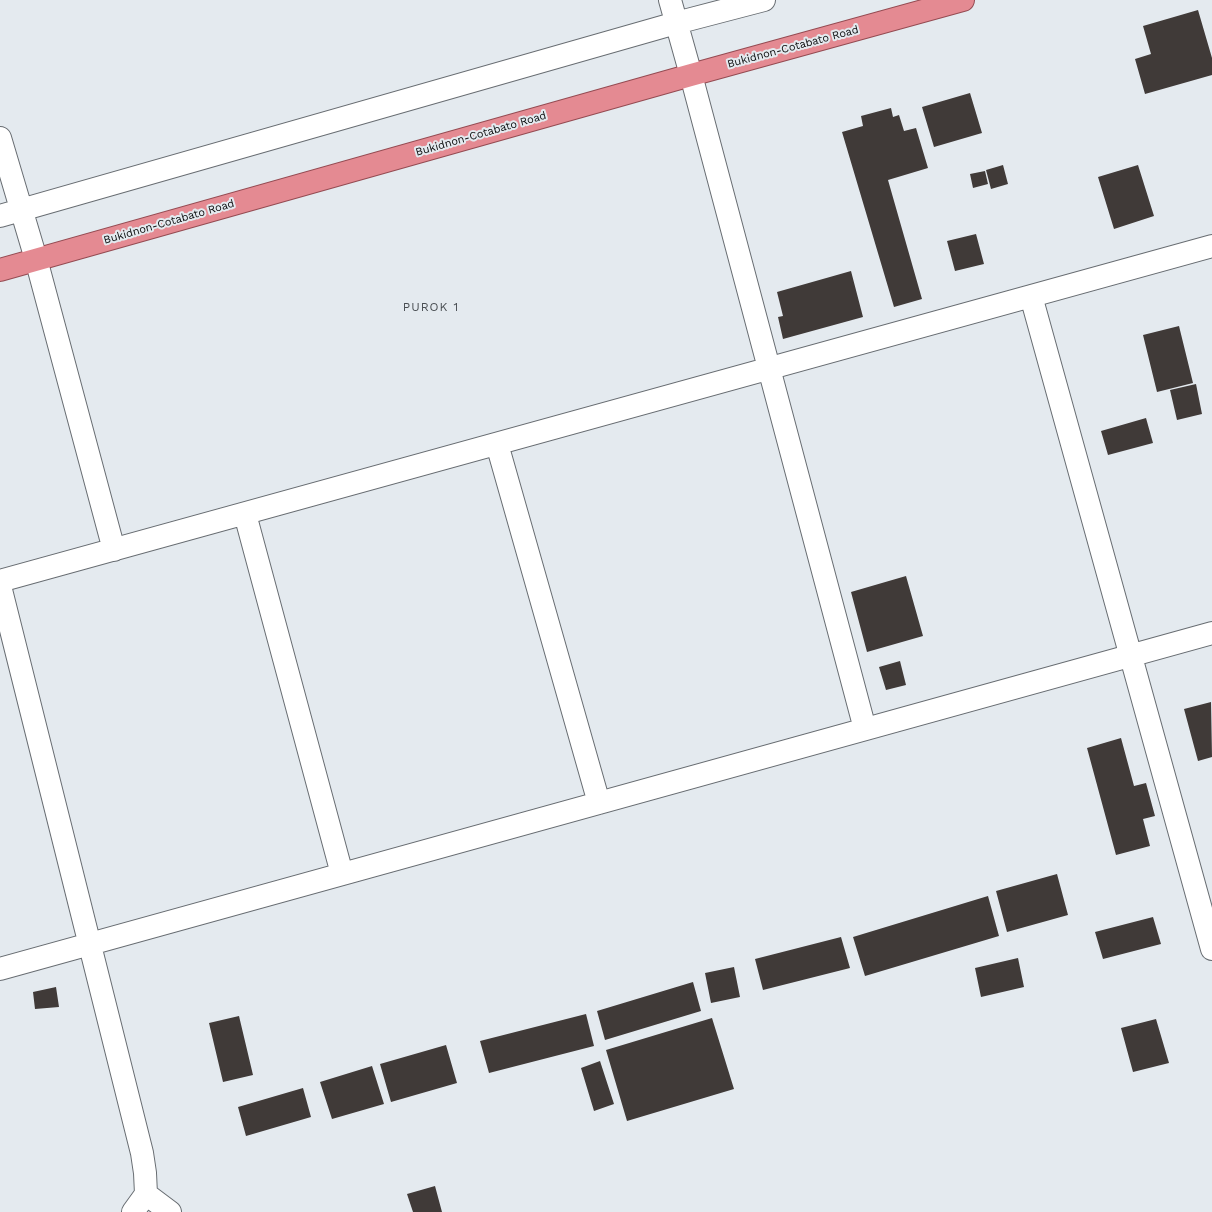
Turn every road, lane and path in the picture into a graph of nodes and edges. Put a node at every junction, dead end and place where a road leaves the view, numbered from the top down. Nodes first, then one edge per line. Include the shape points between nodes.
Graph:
1 (670, 0) edge
2 (764, 0) edge
3 (963, 0) edge
4 (676, 23) junction
5 (691, 75) junction
6 (0, 138) edge
7 (22, 210) junction
8 (0, 216) edge
9 (1212, 246) edge
10 (36, 259) junction
11 (0, 270) edge
12 (1031, 296) junction
13 (769, 369) junction
14 (497, 444) junction
15 (245, 514) junction
16 (114, 550) junction
17 (0, 581) edge
18 (0, 586) edge
19 (1212, 633) edge
20 (1131, 656) junction
21 (865, 729) junction
22 (599, 803) junction
23 (342, 874) junction
24 (90, 944) junction
25 (1212, 949) edge
26 (0, 969) edge
27 (146, 1194) junction
28 (133, 1212) edge
29 (170, 1212) edge

1 - 4 street
2 - 4 street
3 - 5 highway, Bukidnon-Cotabato Road
4 - 5 street
4 - 7 street
5 - 10 highway, Bukidnon-Cotabato Road
5 - 13 street
6 - 7 street
7 - 8 street
7 - 10 street
9 - 12 street
10 - 11 highway, Bukidnon-Cotabato Road
10 - 16 street
12 - 13 street
12 - 20 street
13 - 14 street
13 - 21 street
14 - 15 street
14 - 22 street
15 - 16 street
15 - 23 street
16 - 17 street
18 - 24 street
19 - 20 street
20 - 21 street
20 - 25 street
21 - 22 street
22 - 23 street
23 - 24 street
24 - 26 street
24 - 27 street via 139,1141
27 - 28 street
27 - 29 street

